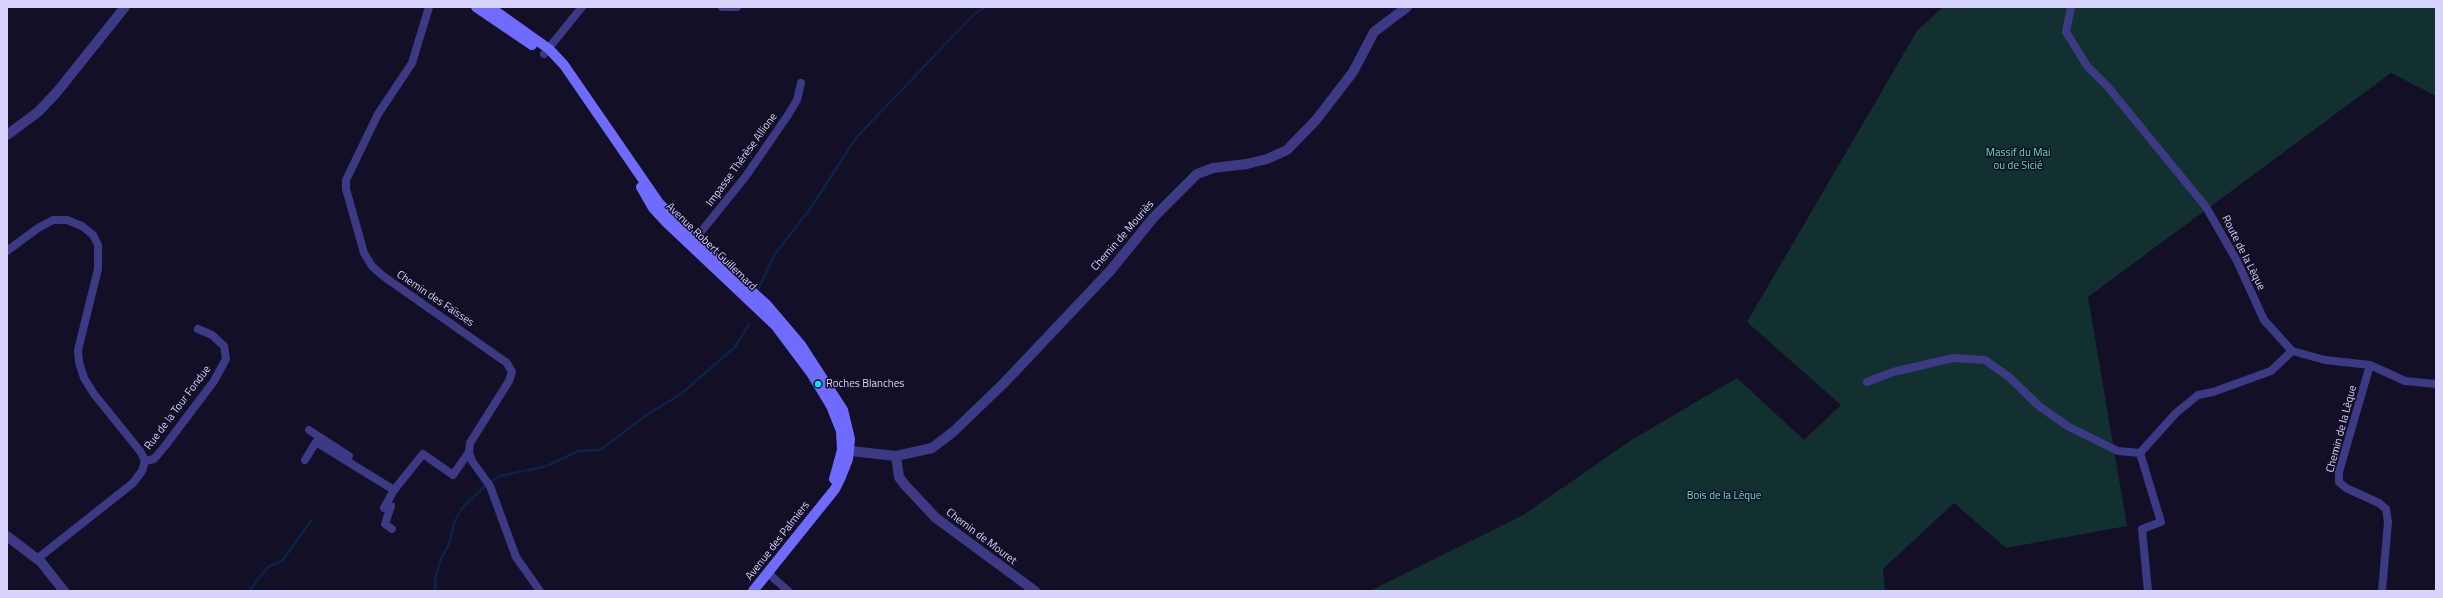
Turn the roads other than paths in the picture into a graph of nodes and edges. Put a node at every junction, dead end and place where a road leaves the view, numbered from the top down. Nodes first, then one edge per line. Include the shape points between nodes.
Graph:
1 (126, 7) edge
2 (429, 7) edge
3 (476, 7) edge
4 (490, 7) edge
5 (582, 7) edge
6 (722, 7) edge
7 (737, 7) edge
8 (1407, 7) edge
9 (2071, 7) edge
10 (546, 52) junction
11 (800, 83) dead end
12 (7, 135) edge
13 (693, 243) junction
14 (7, 251) edge
15 (198, 329) dead end
16 (2292, 351) junction
17 (2370, 365) junction
18 (1867, 382) dead end
19 (2436, 384) edge
20 (309, 430) dead end
21 (845, 450) junction
22 (469, 452) junction
23 (2140, 453) junction
24 (896, 456) junction
25 (305, 460) dead end
26 (145, 461) junction
27 (356, 466) junction
28 (394, 490) junction
29 (392, 529) dead end
30 (7, 536) edge
31 (37, 559) junction
32 (768, 573) junction
33 (64, 591) edge
34 (540, 591) edge
35 (753, 591) edge
36 (788, 591) edge
37 (1035, 591) edge
38 (2148, 591) edge
39 (2382, 591) edge

1 - 12 street via 57,92 38,112
2 - 22 street, Chemin des Faïsses via 412,63 378,114 346,180 346,190 364,253 372,266 382,276 507,363 512,372 509,381 470,443
3 - 10 main road, Avenue Robert Guillemard
4 - 10 main road, Avenue Robert Guillemard
5 - 10 street
6 - 7 street
8 - 24 street, Chemin de Mouriès via 1374,32 1353,72 1316,120 1288,150 1267,159 1213,168 1197,174 1154,217 1110,271 1044,341 953,432 932,448
9 - 16 street, Route de la Lèque via 2066,32 2087,66 2108,87 2206,207 2237,261 2264,320
10 - 13 main road, Avenue Robert Guillemard via 614,144 653,208
11 - 13 street, Impasse Thérèse Allione via 797,100 788,116 746,176
13 - 21 main road, Avenue Robert Guillemard via 767,305 801,345 843,410 849,429
14 - 26 street, Rue de la Tour Fondue via 53,220 67,220 82,226 93,235 98,245 98,269 78,350 79,362 84,378 94,394 140,451
15 - 26 street, Rue de la Tour Fondue via 212,335 224,346 226,359 214,381 165,446 154,459
16 - 17 street via 2325,360
16 - 23 street via 2271,371 2198,395 2176,413
17 - 19 street via 2405,381
17 - 39 street, Chemin de la Lèque via 2339,472 2339,482 2386,509 2388,522
18 - 23 street via 1893,372 1953,358 1985,360 2009,377 2038,406 2069,427 2118,451
20 - 27 street via 354,459
21 - 24 street, Chemin de Mouriès
21 - 32 main road, Avenue des Palmiers via 841,477
22 - 28 street via 454,475 423,454
22 - 34 street via 472,461 490,486 516,557
23 - 38 street via 2161,522 2142,529
24 - 37 street, Chemin de Mouret via 899,477 936,518
25 - 27 street via 316,442
26 - 31 street, Rue de la Tour Fondue via 142,471 132,482
27 - 28 street
28 - 29 street via 385,506 391,506 384,524
30 - 31 street
31 - 33 street
32 - 35 main road, Avenue des Palmiers
32 - 36 street

